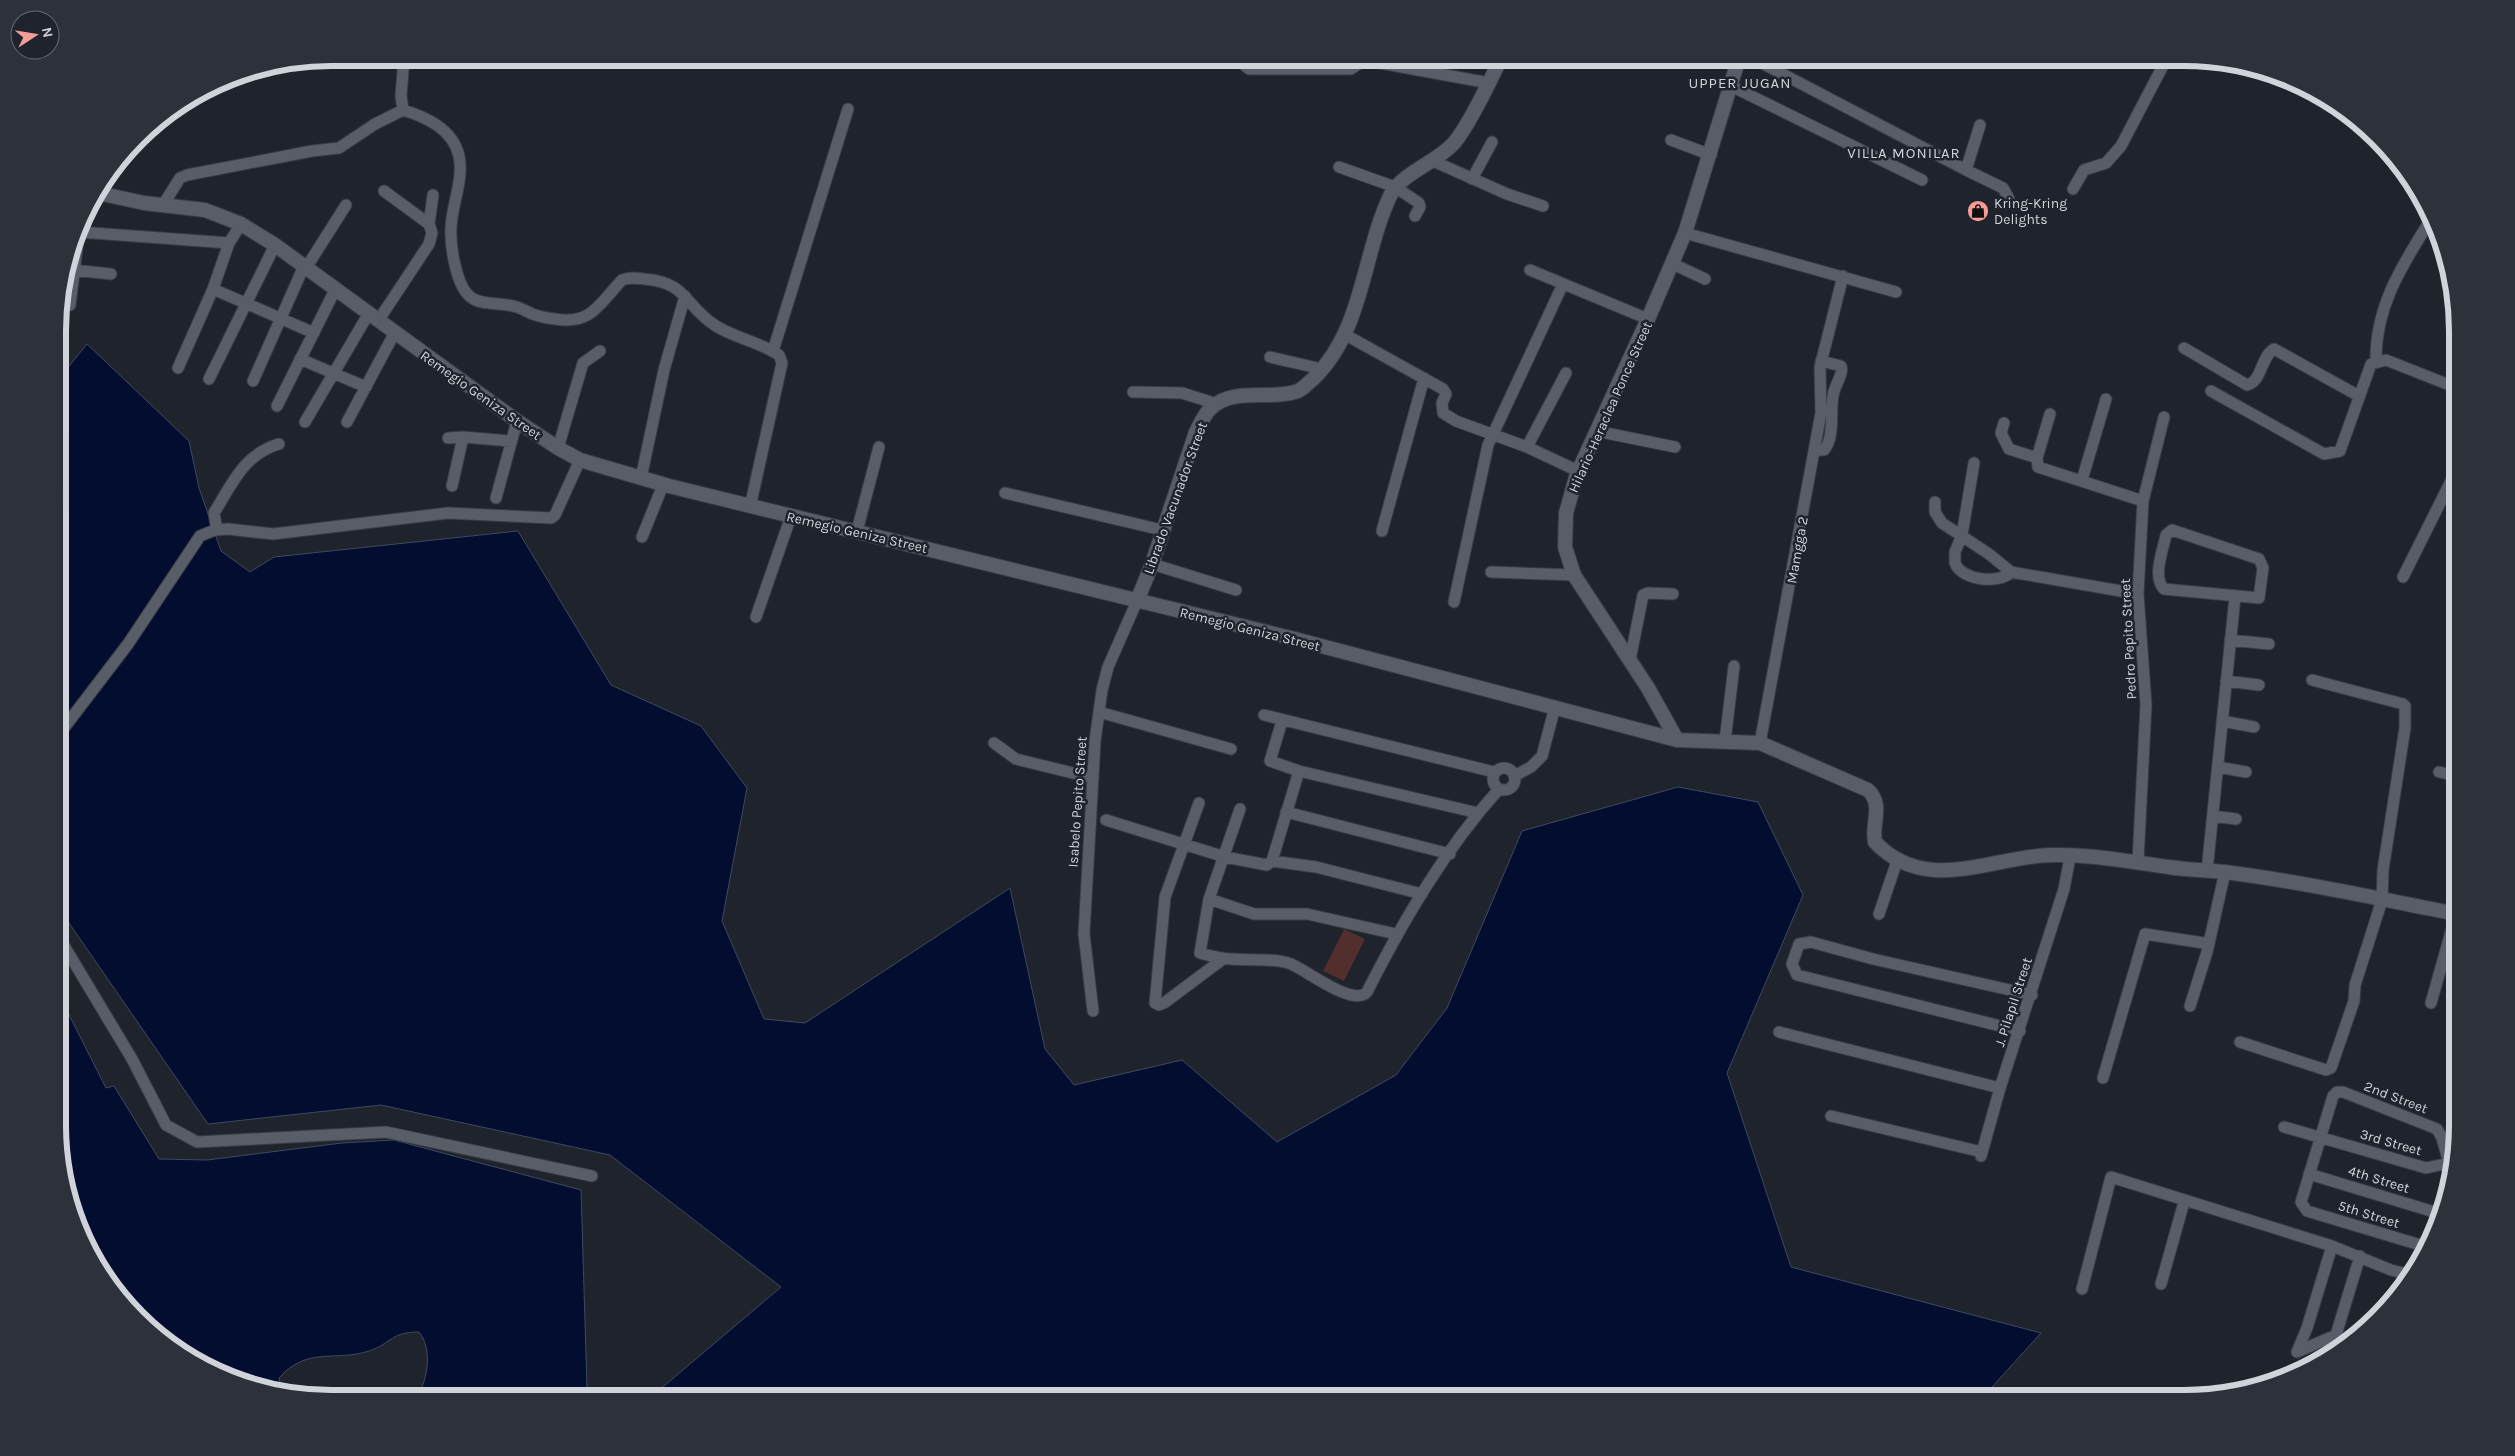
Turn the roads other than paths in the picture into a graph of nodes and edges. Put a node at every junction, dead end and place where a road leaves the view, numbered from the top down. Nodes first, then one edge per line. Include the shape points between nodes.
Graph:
1 (404, 66) edge
2 (1245, 66) edge
3 (1355, 66) edge
4 (1400, 66) edge
5 (1497, 66) edge
6 (1737, 66) edge
7 (1767, 66) edge
8 (2163, 66) edge
9 (1489, 83) junction
10 (1731, 86) junction
11 (848, 109) dead end
12 (403, 110) junction
13 (1980, 125) dead end
14 (1671, 140) dead end
15 (1492, 142) dead end
16 (1711, 156) junction
17 (1433, 162) junction
18 (1339, 167) dead end
19 (1966, 170) junction
20 (1472, 179) junction
21 (1922, 180) dead end
22 (1395, 187) junction
23 (2073, 189) dead end
24 (384, 191) dead end
25 (105, 194) edge
26 (433, 196) dead end
27 (2009, 199) dead end
28 (163, 205) junction
29 (346, 205) dead end
30 (1543, 206) dead end
31 (1415, 216) dead end
32 (241, 224) junction
33 (429, 224) junction
34 (2427, 226) edge
35 (85, 232) edge
36 (1685, 233) junction
37 (229, 243) junction
38 (275, 245) junction
39 (75, 262) edge
40 (1673, 264) junction
41 (305, 267) junction
42 (74, 270) junction
43 (1530, 270) dead end
44 (111, 274) dead end
45 (1842, 276) junction
46 (1705, 279) dead end
47 (1563, 284) junction
48 (213, 289) junction
49 (335, 290) junction
50 (1896, 292) dead end
51 (685, 296) junction
52 (245, 303) junction
53 (70, 305) dead end
54 (373, 317) junction
55 (279, 318) junction
56 (1648, 319) junction
57 (314, 333) junction
58 (394, 334) junction
59 (1344, 334) junction
60 (2184, 348) dead end
61 (600, 351) dead end
62 (773, 351) junction
63 (1270, 357) dead end
64 (300, 358) junction
65 (1821, 360) junction
66 (2376, 361) junction
67 (178, 368) dead end
68 (1322, 369) junction
69 (332, 372) junction
70 (1566, 373) dead end
71 (1424, 378) junction
72 (209, 379) dead end
73 (252, 381) dead end
74 (2449, 385) edge
75 (366, 387) junction
76 (2211, 391) dead end
77 (1133, 392) dead end
78 (2358, 396) junction
79 (2106, 399) dead end
80 (1217, 404) junction
81 (277, 406) dead end
82 (2050, 414) dead end
83 (2164, 418) dead end
84 (517, 421) junction
85 (305, 422) dead end
86 (347, 422) dead end
87 (2004, 423) dead end
88 (1596, 431) junction
89 (1492, 433) junction
90 (463, 437) junction
91 (448, 438) dead end
92 (511, 441) junction
93 (279, 444) dead end
94 (1675, 446) dead end
95 (879, 447) dead end
96 (1527, 447) junction
97 (558, 448) junction
98 (1814, 450) junction
99 (2037, 458) junction
100 (580, 460) junction
101 (1974, 463) dead end
102 (1578, 471) junction
103 (641, 478) junction
104 (2082, 480) junction
105 (663, 485) junction
106 (2449, 485) edge
107 (452, 486) dead end
108 (1006, 493) dead end
109 (496, 498) dead end
110 (2143, 501) junction
111 (1936, 502) dead end
112 (750, 507) junction
113 (791, 516) junction
114 (217, 530) junction
115 (1162, 530) junction
116 (857, 531) junction
117 (1382, 531) dead end
118 (1962, 535) junction
119 (642, 537) dead end
120 (1152, 564) junction
121 (1491, 572) dead end
122 (2011, 572) junction
123 (1574, 576) junction
124 (2403, 576) dead end
125 (1236, 590) dead end
126 (1673, 594) dead end
127 (2138, 594) junction
128 (2234, 597) junction
129 (1137, 601) junction
130 (1454, 602) dead end
131 (756, 618) dead end
132 (2230, 640) junction
133 (2269, 644) dead end
134 (1630, 660) junction
135 (1734, 666) dead end
136 (2312, 680) dead end
137 (2226, 681) junction
138 (2259, 685) dead end
139 (1555, 707) junction
140 (1099, 712) junction
141 (1264, 715) dead end
142 (1282, 721) junction
143 (2222, 721) junction
144 (66, 725) edge
145 (2254, 727) dead end
146 (1677, 740) junction
147 (1725, 741) junction
148 (1760, 743) junction
149 (994, 744) dead end
150 (1231, 749) dead end
151 (2218, 767) junction
152 (1299, 771) junction
153 (1494, 772) junction
154 (2246, 772) dead end
155 (2439, 772) dead end
156 (2449, 774) edge
157 (1514, 776) junction
158 (1093, 778) junction
159 (1499, 789) junction
160 (1199, 803) dead end
161 (1240, 809) dead end
162 (1286, 812) junction
163 (1478, 813) junction
164 (2213, 816) junction
165 (2236, 819) dead end
166 (1106, 820) dead end
167 (1185, 845) junction
168 (1450, 854) junction
169 (1225, 857) junction
170 (2070, 857) junction
171 (1898, 858) junction
172 (1272, 861) junction
173 (2138, 861) junction
174 (2207, 871) junction
175 (2225, 872) junction
176 (1422, 894) junction
177 (1209, 900) junction
178 (2382, 900) junction
179 (2449, 913) edge
180 (1879, 914) dead end
181 (1396, 934) junction
182 (2449, 939) edge
183 (2208, 942) junction
184 (66, 949) edge
185 (1200, 953) junction
186 (1223, 959) junction
187 (1195, 978) junction
188 (2032, 995) junction
189 (2431, 1003) dead end
190 (2190, 1006) dead end
191 (1093, 1011) dead end
192 (2020, 1030) junction
193 (1779, 1032) dead end
194 (2240, 1042) dead end
195 (2103, 1078) dead end
196 (2000, 1088) junction
197 (1831, 1116) dead end
198 (2284, 1127) dead end
199 (2320, 1137) junction
200 (2447, 1152) edge
201 (2445, 1165) edge
202 (2309, 1174) junction
203 (592, 1176) dead end
204 (2184, 1202) junction
205 (2434, 1212) edge
206 (2420, 1245) edge
207 (2332, 1246) junction
208 (2360, 1256) junction
209 (2404, 1272) edge
210 (2161, 1284) dead end
211 (2082, 1289) dead end

1 - 12 street
2 - 3 street via 1249,69 1351,69
4 - 9 street
5 - 9 street
6 - 10 street, Hilario-Heraclea Ponce Street
7 - 19 street
8 - 23 street via 2121,146 2106,164 2084,170
9 - 17 street via 1455,142
10 - 16 street, Hilario-Heraclea Ponce Street
10 - 21 street
11 - 62 street
12 - 28 street via 339,148 312,150 186,175 180,178
12 - 51 street via 436,123 455,145 460,169 451,228 459,280 474,300 510,304 541,317 576,321 595,311 622,280 628,278 663,281 672,284
13 - 19 street
14 - 16 street
15 - 20 street
16 - 36 street, Hilario-Heraclea Ponce Street
17 - 20 street
17 - 22 street
18 - 22 street
19 - 27 street via 2004,188
20 - 30 street
22 - 31 street via 1419,203
22 - 59 street via 1388,199
24 - 33 street
25 - 28 street, Remegio Geniza Street
26 - 33 street
28 - 32 street, Remegio Geniza Street via 205,210
29 - 41 street
32 - 37 street
32 - 38 street, Remegio Geniza Street
33 - 54 street via 432,233 428,244
34 - 66 street via 2388,294 2376,344
35 - 37 street
36 - 40 street, Hilario-Heraclea Ponce Street
36 - 45 street
37 - 48 street
38 - 41 street, Remegio Geniza Street
38 - 52 street
39 - 42 street
40 - 46 street
40 - 56 street, Hilario-Heraclea Ponce Street
41 - 49 street, Remegio Geniza Street
41 - 55 street
42 - 44 street
42 - 53 street
43 - 47 street
45 - 50 street
45 - 65 street, Mamgga 2
47 - 56 street
47 - 89 street
48 - 52 street
48 - 67 street
49 - 54 street, Remegio Geniza Street
49 - 57 street
51 - 62 street via 696,311 716,326
51 - 103 street via 664,370
52 - 55 street
52 - 72 street
54 - 58 street, Remegio Geniza Street
54 - 69 street
55 - 57 street
55 - 73 street
56 - 88 street, Hilario-Heraclea Ponce Street
57 - 64 street
58 - 75 street
58 - 84 street, Remegio Geniza Street
59 - 68 street
59 - 71 street
60 - 78 street via 2247,385 2254,382 2274,349
61 - 97 street via 583,363
62 - 112 street via 782,363
63 - 68 street
64 - 69 street
64 - 81 street
65 - 98 street, Mamgga 2 via 1821,413
65 - 98 street via 1841,366 1842,370 1833,392 1828,442 1824,450
66 - 74 street via 2386,360
66 - 78 street
68 - 80 street via 1297,391 1228,398
69 - 75 street
69 - 85 street
70 - 96 street
71 - 89 street via 1445,391 1443,413
71 - 117 street
75 - 86 street
76 - 78 street via 2324,454 2340,451
77 - 80 street via 1182,393
79 - 104 street
80 - 115 street, Librado Vacunador Street via 1204,417 1196,432
82 - 99 street
83 - 110 street, Pedro Pepito Street
84 - 92 street
84 - 97 street, Remegio Geniza Street
87 - 99 street via 2001,433 2008,449
88 - 94 street
88 - 102 street, Hilario-Heraclea Ponce Street
89 - 96 street
89 - 130 street
90 - 91 street
90 - 92 street
90 - 107 street
92 - 109 street
93 - 114 street via 265,448 247,461 214,513
95 - 116 street
96 - 102 street
97 - 100 street, Remegio Geniza Street
98 - 148 street, Mamgga 2
99 - 104 street via 2038,467 2042,470
100 - 103 street, Remegio Geniza Street
100 - 114 street via 552,518 448,513 274,534
101 - 118 street
102 - 123 street, Hilario-Heraclea Ponce Street via 1570,492 1564,530 1568,562
103 - 105 street, Remegio Geniza Street
104 - 110 street
105 - 112 street, Remegio Geniza Street
105 - 119 street
106 - 124 street
108 - 115 street
110 - 127 street, Pedro Pepito Street
111 - 118 street via 1935,512 1942,523
112 - 113 street, Remegio Geniza Street
113 - 116 street, Remegio Geniza Street
113 - 131 street
114 - 144 street via 200,536 128,644
115 - 120 street, Librado Vacunador Street
116 - 129 street, Remegio Geniza Street
118 - 122 street
118 - 122 street via 1954,560 1958,570 1991,580
120 - 125 street
120 - 129 street, Librado Vacunador Street
121 - 123 street
122 - 127 street
123 - 134 street, Hilario-Heraclea Ponce Street
126 - 134 street via 1643,595
127 - 173 street, Pedro Pepito Street via 2146,705
128 - 128 street via 2259,598 2263,568 2259,559 2172,530 2168,533 2159,575 2161,587
128 - 132 street
129 - 139 street, Remegio Geniza Street
129 - 140 street, Isabelo Pepito Street via 1108,667
132 - 133 street
132 - 137 street
134 - 146 street, Hilario-Heraclea Ponce Street
135 - 147 street
136 - 178 street via 2405,706 2405,728 2383,870
137 - 138 street
137 - 143 street
139 - 146 street, Remegio Geniza Street
139 - 157 street via 1542,756 1531,767
140 - 150 street
140 - 158 street, Isabelo Pepito Street
141 - 142 street
142 - 152 street via 1270,761
142 - 153 street
143 - 145 street
143 - 151 street
146 - 147 street
147 - 148 street
148 - 171 street via 1868,790 1876,801 1875,842
149 - 158 street via 1016,759
151 - 154 street
151 - 164 street
152 - 162 street
152 - 163 street
153 - 157 street via 1504,767
153 - 159 street via 1493,783
155 - 156 street
157 - 159 street via 1511,787
158 - 191 street, Isabelo Pepito Street via 1084,934
159 - 163 street
160 - 167 street
161 - 169 street
162 - 168 street
162 - 172 street
163 - 168 street
164 - 165 street
164 - 174 street
166 - 167 street
167 - 169 street
167 - 187 street via 1164,897 1155,1003 1159,1006 1164,1003
168 - 176 street
169 - 172 street via 1264,865
169 - 177 street
170 - 171 street via 2039,856 1956,870 1925,869
170 - 173 street
170 - 188 street, J. Pilapil Street via 2064,889
171 - 180 street
172 - 176 street via 1316,867
173 - 174 street
174 - 175 street
175 - 178 street
175 - 183 street
176 - 181 street
177 - 181 street via 1254,914 1307,914
177 - 185 street
178 - 179 street
178 - 194 street via 2355,985 2354,1001 2331,1068 2326,1070
181 - 186 street via 1367,992 1357,997 1330,986 1293,964
182 - 189 street
183 - 190 street
183 - 195 street via 2145,934
184 - 203 street via 132,1059 166,1125 197,1142 386,1132
185 - 186 street
185 - 187 street
186 - 187 street
188 - 192 street, J. Pilapil Street
188 - 192 street via 1811,942 1799,944 1792,964 1797,975
192 - 196 street, J. Pilapil Street
193 - 196 street
196 - 197 street, J. Pilapil Street via 1982,1154
198 - 199 street, 3rd Street
199 - 200 street, 2nd Street via 2333,1096 2343,1092 2436,1128
199 - 201 street, 3rd Street via 2426,1168
199 - 202 street
202 - 205 street, 4th Street
202 - 206 street, 5th Street via 2301,1202 2307,1211
204 - 207 street
204 - 210 street
204 - 211 street via 2111,1177
207 - 208 street
207 - 208 street via 2298,1352 2336,1335
208 - 209 street

